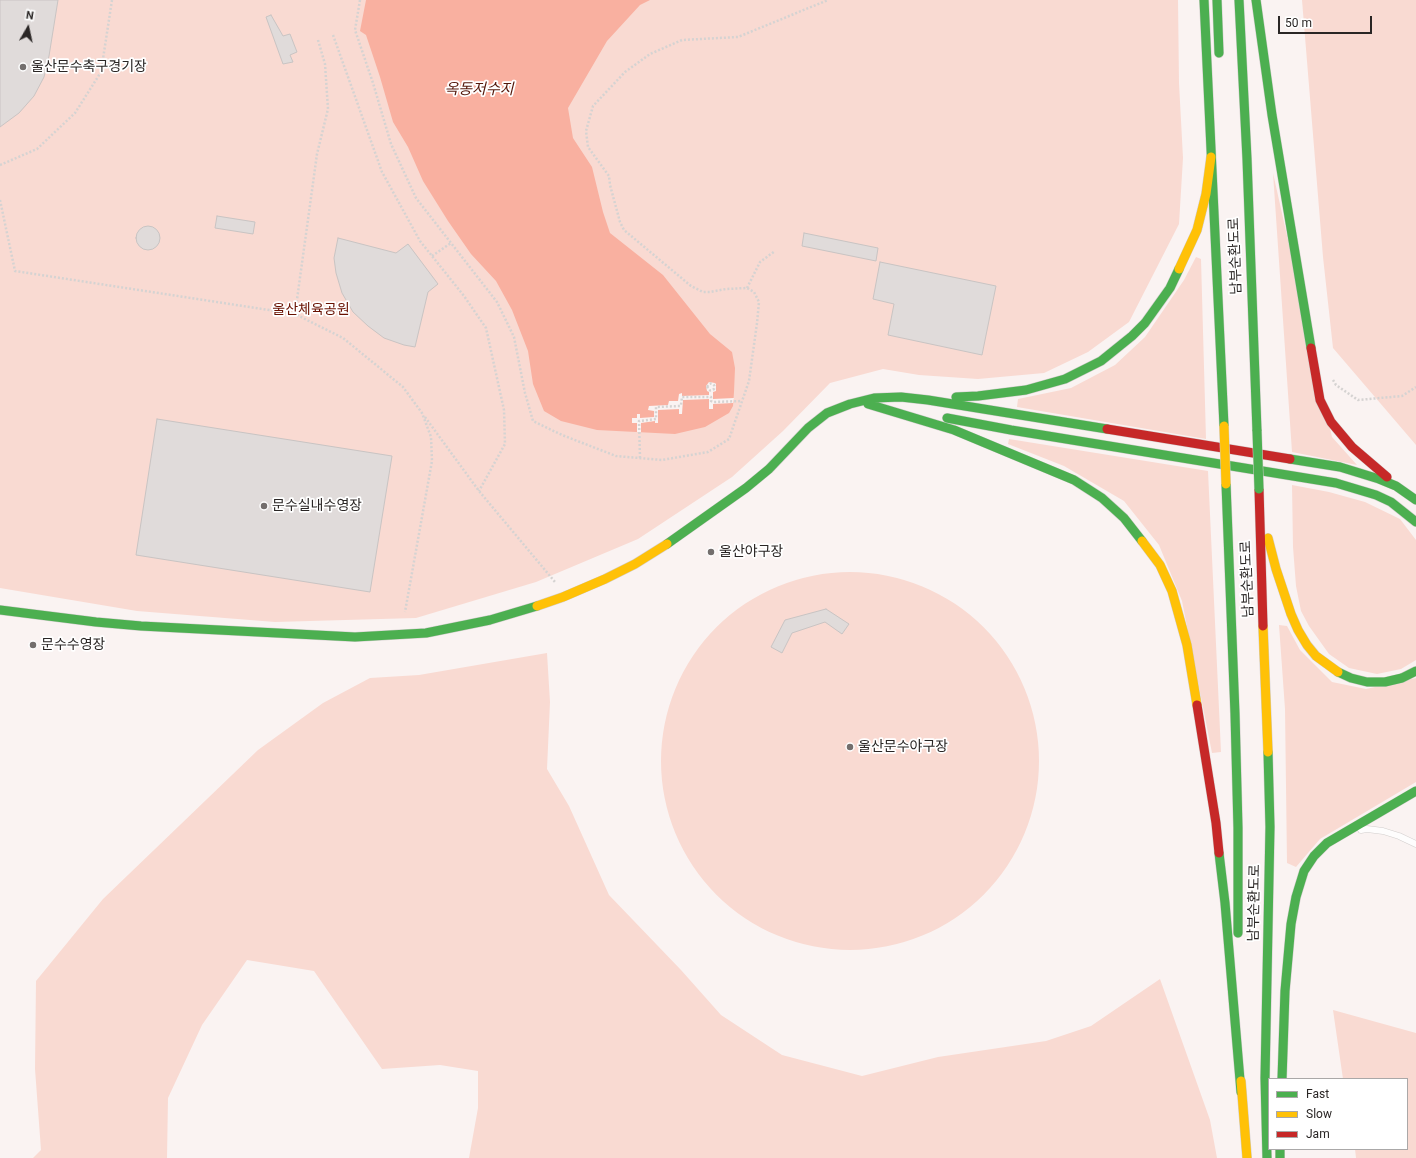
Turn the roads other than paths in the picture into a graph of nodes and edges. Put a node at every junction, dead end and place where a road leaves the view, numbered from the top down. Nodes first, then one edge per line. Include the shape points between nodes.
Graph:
1 (1204, 0) edge
2 (1217, 0) edge
3 (1239, 0) edge
4 (1255, 0) edge
5 (1255, 55) dead end
6 (1219, 58) dead end
7 (1210, 157) junction
8 (1256, 165) dead end
9 (1221, 173) dead end
10 (901, 397) junction
11 (867, 403) junction
12 (850, 404) junction
13 (1224, 426) junction
14 (1257, 431) junction
15 (1259, 489) junction
16 (1415, 499) edge
17 (1416, 522) edge
18 (0, 610) edge
19 (1416, 671) edge
20 (1416, 791) edge
21 (1340, 835) junction
22 (1416, 844) edge
23 (1282, 1078) edge
24 (1241, 1092) junction
25 (1247, 1158) edge
26 (1267, 1158) edge

1 - 7 main road
2 - 6 main road
3 - 14 main road, 남부순환도로
4 - 5 main road
4 - 16 main road via 1320,400 1332,422 1352,447
7 - 10 main road via 1209,178 1202,212 1180,268 1170,288 1145,323 1117,349 1101,361 1065,379 1026,390 978,396
7 - 13 main road
8 - 14 main road
9 - 13 main road, 남부순환도로
10 - 12 main road via 874,398
10 - 16 main road via 1340,467 1396,486
11 - 12 main road
11 - 17 main road via 1011,430 1336,483 1391,502
11 - 24 main road via 954,430 1074,480 1102,498 1124,518 1160,565 1172,591 1187,645 1216,823
12 - 18 main road via 827,414 808,428 774,464 746,488 654,552 606,579 563,597 490,620 426,633 354,637 134,625
13 - 24 main road, 남부순환도로, bridge via 1238,828
14 - 15 main road, 남부순환도로, bridge
15 - 19 main road via 1284,596 1298,630 1316,656 1338,672 1367,682 1385,682
15 - 26 main road, 남부순환도로 via 1270,827 1265,1078
20 - 21 main road
21 - 22 lane via 1367,829 1383,831
21 - 23 main road via 1314,856 1304,871 1296,897 1285,991
24 - 25 main road, 남부순환도로

